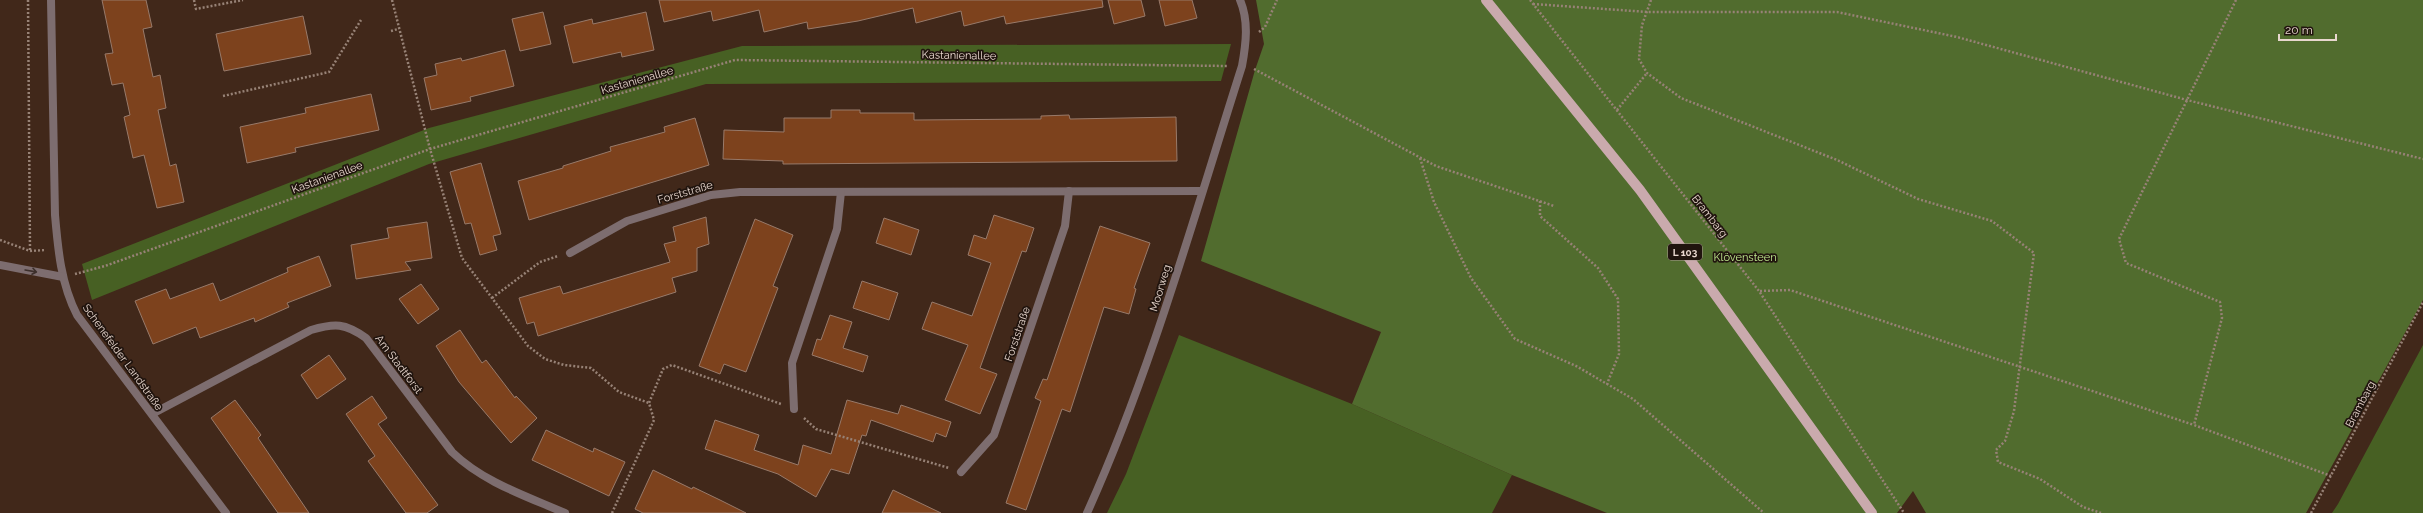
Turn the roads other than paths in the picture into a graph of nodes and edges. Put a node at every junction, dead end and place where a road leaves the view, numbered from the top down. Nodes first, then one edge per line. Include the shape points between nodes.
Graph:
1 (51, 0) edge
2 (1240, 0) edge
3 (1486, 0) edge
4 (1069, 191) junction
5 (1202, 191) junction
6 (841, 192) junction
7 (570, 253) road end
8 (0, 265) edge
9 (63, 277) junction
10 (794, 409) road end
11 (152, 414) junction
12 (961, 472) road end
13 (226, 513) edge
14 (565, 513) edge
15 (1087, 513) edge
16 (1872, 513) edge

1 - 9 street, Schenefelder Landstraße via 55,216
2 - 5 street, Moorweg via 1244,11 1247,42 1242,66
3 - 16 main road, L 103 via 1640,190
4 - 5 street, Forststraße
4 - 6 street, Forststraße
4 - 12 street, Forststraße via 1065,226 994,435
5 - 15 street, Moorweg via 1155,341 1108,467
6 - 7 street, Forststraße via 740,192 711,195 627,221
6 - 10 street via 837,229 792,363
8 -> 9 street
9 - 11 street, Schenefelder Landstraße via 68,297 77,315
11 - 13 street, Schenefelder Landstraße
11 - 14 street, Am Stadtforst via 311,330 331,325 351,328 366,338 452,452 465,465 481,475

